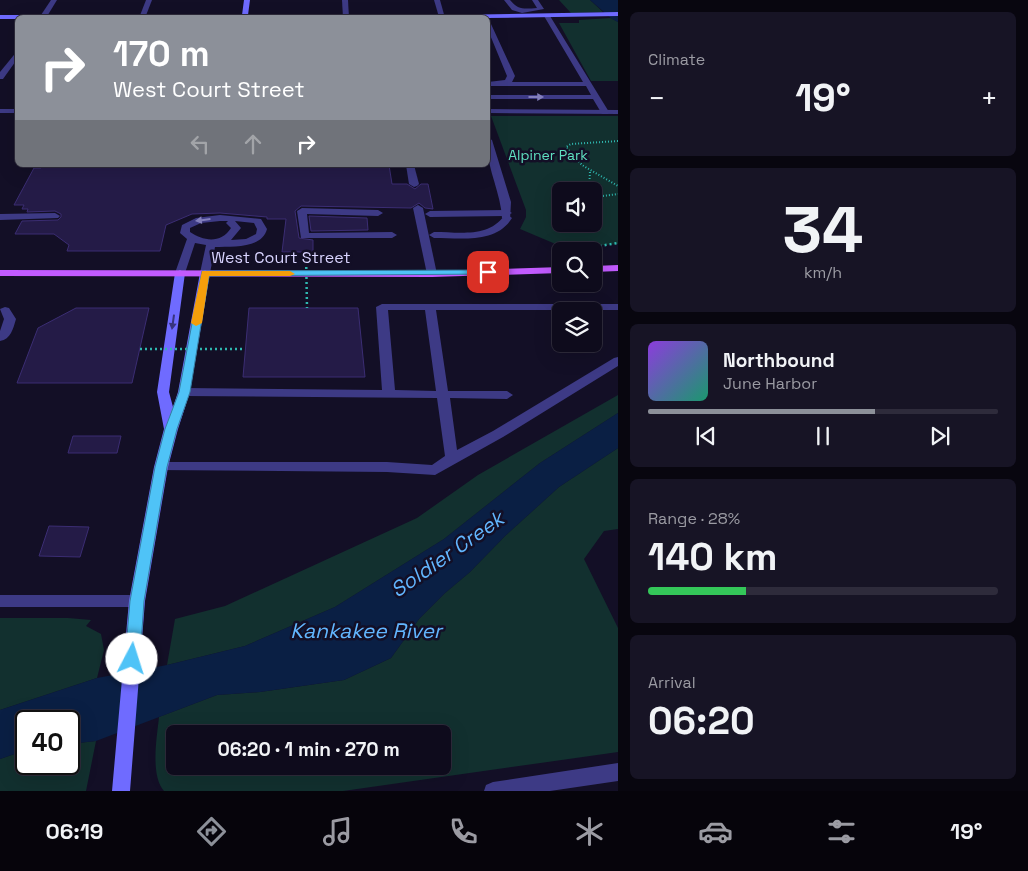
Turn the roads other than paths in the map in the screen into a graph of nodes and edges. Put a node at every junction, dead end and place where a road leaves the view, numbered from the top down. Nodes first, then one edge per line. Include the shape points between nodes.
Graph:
1 (54, 0) edge
2 (149, 0) edge
3 (247, 0) edge
4 (345, 0) edge
5 (437, 0) edge
6 (507, 0) edge
7 (535, 0) edge
8 (524, 14) junction
9 (618, 14) edge
10 (43, 15) edge
11 (143, 15) edge
12 (245, 15) edge
13 (346, 15) edge
14 (441, 15) edge
15 (490, 16) edge
16 (547, 16) junction
17 (0, 17) edge
18 (15, 17) edge
19 (490, 29) edge
20 (15, 56) edge
21 (0, 77) edge
22 (490, 84) edge
23 (490, 84) edge
24 (589, 84) junction
25 (490, 97) edge
26 (596, 97) junction
27 (0, 111) edge
28 (15, 111) edge
29 (490, 112) edge
30 (605, 112) junction
31 (618, 112) edge
32 (490, 147) edge
33 (410, 167) edge
34 (414, 184) dead end
35 (418, 208) dead end
36 (378, 213) dead end
37 (430, 214) dead end
38 (0, 216) edge
39 (55, 216) dead end
40 (507, 216) junction
41 (231, 223) dead end
42 (392, 235) dead end
43 (434, 235) dead end
44 (192, 238) junction
45 (211, 244) junction
46 (618, 268) edge
47 (602, 269) edge
48 (552, 270) edge
49 (0, 273) edge
50 (180, 273) junction
51 (205, 273) junction
52 (432, 274) junction
53 (430, 307) junction
54 (618, 307) edge
55 (5, 310) dead end
56 (0, 338) edge
57 (618, 361) edge
58 (184, 392) junction
59 (389, 394) junction
60 (441, 394) junction
61 (507, 395) dead end
62 (171, 429) junction
63 (452, 458) junction
64 (161, 467) junction
65 (0, 601) edge
66 (137, 601) junction
67 (618, 773) edge
68 (121, 791) edge
69 (493, 791) edge

1 - 10 street
2 - 11 street
3 - 12 main road
4 - 13 street
5 - 14 street
6 - 8 street
7 - 8 street via 541,9
8 - 15 main road
8 - 16 main road
9 - 16 main road
16 - 24 street
17 - 18 main road
19 - 23 street via 511,76 508,82
20 - 21 street
22 - 24 street
24 - 26 street
25 -> 26 street
26 - 30 street
27 - 28 street
29 - 30 street
30 - 31 street
32 - 40 street
33 - 34 street
35 - 52 street
36 - 42 street via 302,211 304,236
37 - 40 street
38 - 39 street
40 - 43 street via 505,225 496,232
41 - 45 street via 236,228 234,233
44 - 45 street
45 -> 44 street via 256,239 263,230 258,221 247,219 202,219 185,227 185,233
44 - 50 street
45 - 51 street
46 - 47 main road
48 - 52 main road, West Court Street
49 - 50 main road, West Court Street
50 - 51 main road, West Court Street
50 -> 62 main road via 163,392
51 - 52 main road, West Court Street
51 - 58 main road
53 - 54 street
53 - 59 street via 382,307
53 - 60 street
55 - 56 street via 10,319
57 - 63 street
58 - 59 street
58 - 62 main road
59 - 60 street
60 - 61 street
60 - 63 street
62 - 64 main road
63 - 64 street via 435,470
64 - 66 main road
65 - 66 street
66 - 68 main road
67 - 69 street

